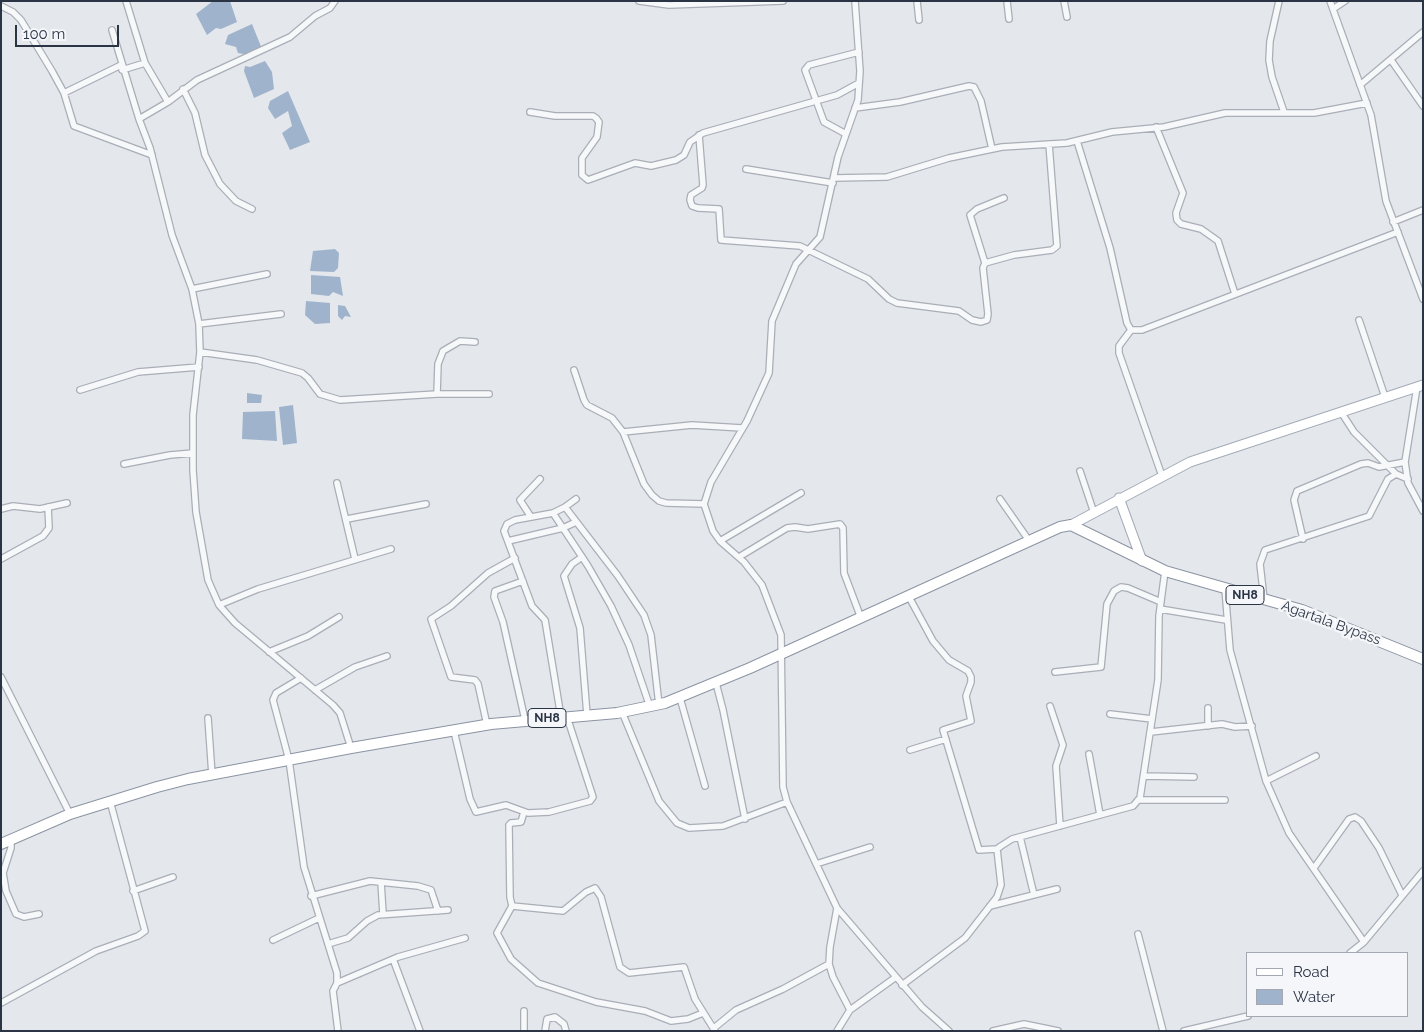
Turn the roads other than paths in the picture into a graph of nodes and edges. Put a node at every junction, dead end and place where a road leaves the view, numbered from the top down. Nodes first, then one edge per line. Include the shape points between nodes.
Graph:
1 (126, 1) edge
2 (335, 1) edge
3 (639, 1) edge
4 (783, 1) edge
5 (855, 1) edge
6 (917, 1) edge
7 (1007, 1) edge
8 (1064, 1) edge
9 (1279, 1) edge
10 (1330, 1) edge
11 (1345, 1) edge
12 (698, 3) edge
13 (1, 6) edge
14 (1333, 9) junction
15 (1067, 17) dead end
16 (1009, 19) dead end
17 (919, 20) dead end
18 (112, 30) dead end
19 (1423, 32) edge
20 (859, 52) junction
21 (1391, 60) junction
22 (145, 63) junction
23 (122, 68) junction
24 (859, 83) junction
25 (1360, 85) junction
26 (183, 89) junction
27 (64, 93) junction
28 (815, 100) junction
29 (168, 102) junction
30 (1367, 103) junction
31 (1423, 106) edge
32 (856, 108) junction
33 (530, 112) dead end
34 (1284, 112) junction
35 (139, 119) junction
36 (1156, 127) junction
37 (846, 134) junction
38 (698, 135) junction
39 (1077, 141) junction
40 (1049, 144) junction
41 (992, 149) junction
42 (152, 155) junction
43 (746, 169) dead end
44 (833, 181) junction
45 (1004, 198) dead end
46 (252, 209) dead end
47 (1423, 210) edge
48 (1393, 222) junction
49 (1398, 232) junction
50 (807, 250) junction
51 (985, 263) junction
52 (267, 274) dead end
53 (192, 290) junction
54 (1235, 294) junction
55 (1423, 299) edge
56 (281, 314) dead end
57 (1360, 320) dead end
58 (199, 324) junction
59 (1131, 330) junction
60 (475, 342) dead end
61 (200, 352) junction
62 (199, 367) junction
63 (574, 370) dead end
64 (1420, 386) edge
65 (80, 390) dead end
66 (438, 394) junction
67 (489, 394) dead end
68 (1385, 397) junction
69 (1341, 412) junction
70 (742, 428) junction
71 (623, 432) junction
72 (193, 453) junction
73 (1405, 462) junction
74 (124, 464) dead end
75 (1388, 466) junction
76 (1080, 472) dead end
77 (1396, 474) junction
78 (1162, 476) junction
79 (540, 479) dead end
80 (1408, 479) junction
81 (337, 483) dead end
82 (801, 493) dead end
83 (1119, 498) junction
84 (576, 499) dead end
85 (1000, 499) dead end
86 (67, 503) dead end
87 (426, 504) dead end
88 (704, 504) junction
89 (48, 507) junction
90 (565, 507) junction
91 (1, 509) edge
92 (1423, 511) edge
93 (553, 513) junction
94 (1094, 513) junction
95 (531, 517) junction
96 (347, 519) junction
97 (576, 522) junction
98 (1071, 525) junction
99 (563, 528) junction
100 (1303, 539) junction
101 (508, 541) junction
102 (720, 541) junction
103 (1030, 542) junction
104 (391, 549) dead end
105 (582, 557) junction
106 (515, 558) junction
107 (739, 558) junction
108 (1, 559) edge
109 (355, 559) junction
110 (1142, 561) junction
111 (1165, 571) junction
112 (523, 581) junction
113 (1224, 589) junction
114 (909, 597) junction
115 (1264, 600) junction
116 (1161, 602) junction
117 (220, 605) junction
118 (1160, 609) junction
119 (338, 616) dead end
120 (861, 618) junction
121 (1226, 620) junction
122 (269, 652) junction
123 (782, 652) junction
124 (387, 656) dead end
125 (1423, 659) edge
126 (1055, 672) dead end
127 (1, 677) edge
128 (301, 678) junction
129 (716, 683) junction
130 (315, 690) junction
131 (680, 698) junction
132 (654, 706) junction
133 (1050, 706) dead end
134 (1208, 708) dead end
135 (622, 712) junction
136 (1110, 714) dead end
137 (587, 715) junction
138 (564, 717) junction
139 (208, 718) dead end
140 (1152, 718) junction
141 (524, 720) junction
142 (488, 725) junction
143 (1208, 726) junction
144 (1252, 726) junction
145 (454, 731) junction
146 (1150, 732) junction
147 (946, 739) junction
148 (351, 748) junction
149 (910, 750) dead end
150 (1089, 754) dead end
151 (1316, 756) dead end
152 (288, 760) junction
153 (212, 775) junction
154 (1144, 776) junction
155 (1194, 777) dead end
156 (1266, 781) junction
157 (705, 786) dead end
158 (1138, 800) junction
159 (1224, 800) dead end
160 (110, 801) junction
161 (787, 802) junction
162 (524, 812) junction
163 (70, 814) junction
164 (1100, 815) junction
165 (745, 819) junction
166 (1060, 826) junction
167 (1020, 837) junction
168 (6, 842) edge
169 (870, 847) dead end
170 (997, 849) junction
171 (816, 864) junction
172 (1314, 868) junction
173 (1423, 871) edge
174 (173, 876) dead end
175 (381, 882) junction
176 (1057, 889) dead end
177 (133, 890) junction
178 (1034, 895) junction
179 (1402, 895) junction
180 (312, 896) junction
181 (512, 906) junction
182 (990, 906) junction
183 (837, 908) junction
184 (448, 910) dead end
185 (438, 911) junction
186 (39, 914) dead end
187 (383, 914) junction
188 (319, 918) junction
189 (1138, 934) dead end
190 (465, 938) dead end
191 (273, 940) dead end
192 (1364, 942) junction
193 (328, 944) junction
194 (1351, 952) edge
195 (393, 959) junction
196 (829, 964) junction
197 (896, 978) junction
198 (337, 983) junction
199 (902, 985) junction
200 (1, 1003) edge
201 (850, 1010) junction
202 (524, 1011) dead end
203 (703, 1013) junction
204 (1246, 1016) edge
205 (714, 1029) edge
206 (1191, 1030) edge
207 (338, 1031) edge
208 (420, 1031) edge
209 (524, 1031) edge
210 (545, 1031) edge
211 (566, 1031) edge
212 (837, 1031) edge
213 (949, 1031) edge
214 (993, 1031) edge
215 (1058, 1031) edge
216 (1163, 1031) edge
217 (1184, 1031) edge

1 - 22 street
2 - 26 street via 290,37
3 - 12 street via 654,5
4 - 12 street
5 - 20 street
6 - 17 street
7 - 16 street
8 - 15 street
9 - 34 street via 1269,60
10 - 14 street
11 - 14 street
13 - 27 street via 21,20
14 - 25 street
18 - 23 street
19 - 21 street
20 - 24 street
20 - 28 street via 806,66
21 - 25 street
21 - 31 street
22 - 23 street
22 - 29 street
23 - 27 street
23 - 35 street
24 - 28 street via 837,95
24 - 32 street
25 - 30 street
26 - 29 street
26 - 46 street via 194,113 205,155 220,184 236,201
27 - 42 street via 74,126
28 - 37 street via 824,122
28 - 38 street
29 - 35 street
30 - 34 street via 1314,113
30 - 48 street
32 - 37 street
32 - 41 street via 974,87 981,101
33 - 38 street via 596,118 597,138 582,158 585,179 635,163 651,166 676,160
34 - 36 street via 1225,113
35 - 42 street
36 - 39 street via 1112,132
36 - 54 street via 1183,193 1177,220 1201,230 1218,242
37 - 44 street
38 - 50 street via 703,185 691,195 690,200 692,206 698,208 719,209 721,240 785,243
39 - 40 street
39 - 59 street
40 - 41 street
40 - 51 street via 1057,246 1052,250
41 - 44 street via 887,177
42 - 53 street via 172,235
43 - 44 street
44 - 50 street via 820,237
45 - 51 street via 970,215
47 - 48 street
48 - 49 street
49 - 54 street
49 - 55 street
50 - 51 street via 868,279 897,303 959,311 981,322 987,320 988,314
50 - 70 street via 796,264 772,321 769,373
52 - 53 street
53 - 58 street
54 - 59 street via 1142,330
56 - 58 street
57 - 68 street
58 - 61 street
59 - 78 street via 1119,346 1120,353
60 - 66 street via 460,341 443,351 438,364
61 - 62 street
61 - 66 street via 257,360 302,374 320,394 340,400
62 - 65 street via 138,372
62 - 72 street via 193,415
63 - 71 street via 587,405 612,418
64 - 68 main road
64 - 73 street
66 - 67 street
68 - 69 main road
69 - 75 street via 1354,432
69 - 78 main road via 1190,462
70 - 71 street via 692,425
70 - 88 street via 711,482
71 - 88 street via 644,484 652,495 666,503
72 - 74 street
72 - 117 street via 196,512 204,567
73 - 75 street
73 - 80 street
75 - 77 street
75 - 100 street via 1361,464 1297,491 1294,500
76 - 94 street
77 - 80 street
77 - 100 street via 1388,478 1369,516
78 - 83 main road
79 - 95 street via 520,500
80 - 92 street via 1414,498
81 - 96 street
82 - 102 street
83 - 94 main road
83 - 110 main road
84 - 90 street
85 - 103 street
86 - 89 street
87 - 96 street
88 - 102 street
89 - 91 street
89 - 108 street via 49,528 43,536
90 - 93 street
90 - 97 street
93 - 95 street
93 - 99 street
94 - 98 main road
95 - 101 street via 507,524 504,531
96 - 109 street
97 - 99 street
97 - 132 street via 644,615 651,635
98 - 103 highway, NH8
98 - 110 highway, Agartala Bypass / NH8
99 - 101 street
99 - 105 street
100 - 115 street via 1265,550 1260,564
101 - 106 street
102 - 107 street
103 - 114 highway, NH8
104 - 109 street
105 - 132 street via 611,606
105 - 137 street via 564,576 580,628
106 - 112 street
106 - 142 street via 488,573 431,619 451,677 472,679 478,684
107 - 120 street via 787,528 808,529 840,524 843,528 844,573
107 - 123 street via 768,596 781,635
109 - 117 street via 258,589
110 - 111 highway, Agartala Bypass / NH8
111 - 113 highway, Agartala Bypass / NH8
111 - 116 street
112 - 138 street via 532,606 544,617 547,625
112 - 141 street via 495,591 494,597 503,622
113 - 115 highway, Agartala Bypass / NH8
113 - 121 street
114 - 120 highway, NH8
114 - 147 street via 933,640 949,660 968,671 970,677 966,696 971,721 945,727
115 - 125 highway, Agartala Bypass / NH8 via 1334,622
116 - 118 street
116 - 126 street via 1128,588 1114,590 1106,604 1102,667
117 - 122 street via 235,623
118 - 121 street
118 - 140 street via 1158,680
119 - 122 street via 308,636
120 - 123 highway, NH8
121 - 144 street via 1230,650
122 - 128 street
123 - 129 highway, NH8
123 - 161 street via 783,788
124 - 130 street via 354,667
127 - 163 street
128 - 130 street
128 - 152 street via 273,696
129 - 131 highway, NH8
129 - 165 street
130 - 148 street via 340,713
131 - 132 highway, NH8
131 - 157 street
132 - 135 highway, NH8
133 - 166 street via 1063,746 1056,766
134 - 143 street
135 - 137 highway, NH8
135 - 165 street via 659,802 677,823 702,829
136 - 140 street
137 - 138 highway, NH8
138 - 141 highway, NH8
138 - 162 street via 592,799 561,810
139 - 153 street
140 - 146 street
141 - 142 highway, NH8
142 - 145 highway, NH8
143 - 144 street
143 - 146 street
144 - 156 street
145 - 148 highway, NH8
145 - 162 street via 470,800 476,812 506,805
146 - 154 street
147 - 149 street
147 - 170 street via 979,850
148 - 152 highway, NH8
150 - 164 street
151 - 156 street
152 - 153 highway, NH8
152 - 180 street via 302,858
153 - 160 highway, NH8 via 156,786
154 - 155 street
154 - 158 street
156 - 172 street via 1290,832
158 - 159 street
158 - 164 street via 1133,806
160 - 163 highway, NH8
160 - 177 street
161 - 165 street
161 - 171 street
162 - 181 street via 521,822 509,825
163 - 168 highway, NH8
164 - 166 street
166 - 167 street
167 - 170 street
167 - 178 street
168 - 186 street via 11,848 4,873 6,891 16,914 24,917
169 - 171 street
170 - 182 street via 1001,885
171 - 183 street
172 - 179 street via 1349,820 1355,817 1379,848
172 - 192 street
173 - 179 street
174 - 177 street
175 - 180 street via 359,882
175 - 185 street via 428,888 434,895
175 - 187 street
176 - 178 street
177 - 200 street via 144,926 143,933 96,951
178 - 182 street
179 - 192 street
180 - 188 street
181 - 203 street via 497,933 511,959 538,982 596,1002 645,1011 671,1022
181 - 203 street via 563,912 586,892 596,888 620,967 629,973 684,967
182 - 199 street via 965,938
183 - 196 street
183 - 197 street
184 - 185 street
185 - 187 street
187 - 193 street via 367,921 348,938
188 - 191 street
188 - 193 street
189 - 216 street
190 - 195 street
192 - 194 street
193 - 198 street
195 - 198 street
195 - 208 street
196 - 201 street
196 - 205 street via 736,1010
197 - 199 street
197 - 201 street
198 - 207 street via 333,991
199 - 213 street
201 - 212 street
202 - 209 street
203 - 205 street
204 - 206 street
206 - 217 street
210 - 211 street via 547,1019 555,1017 564,1024
214 - 215 street via 1024,1024

